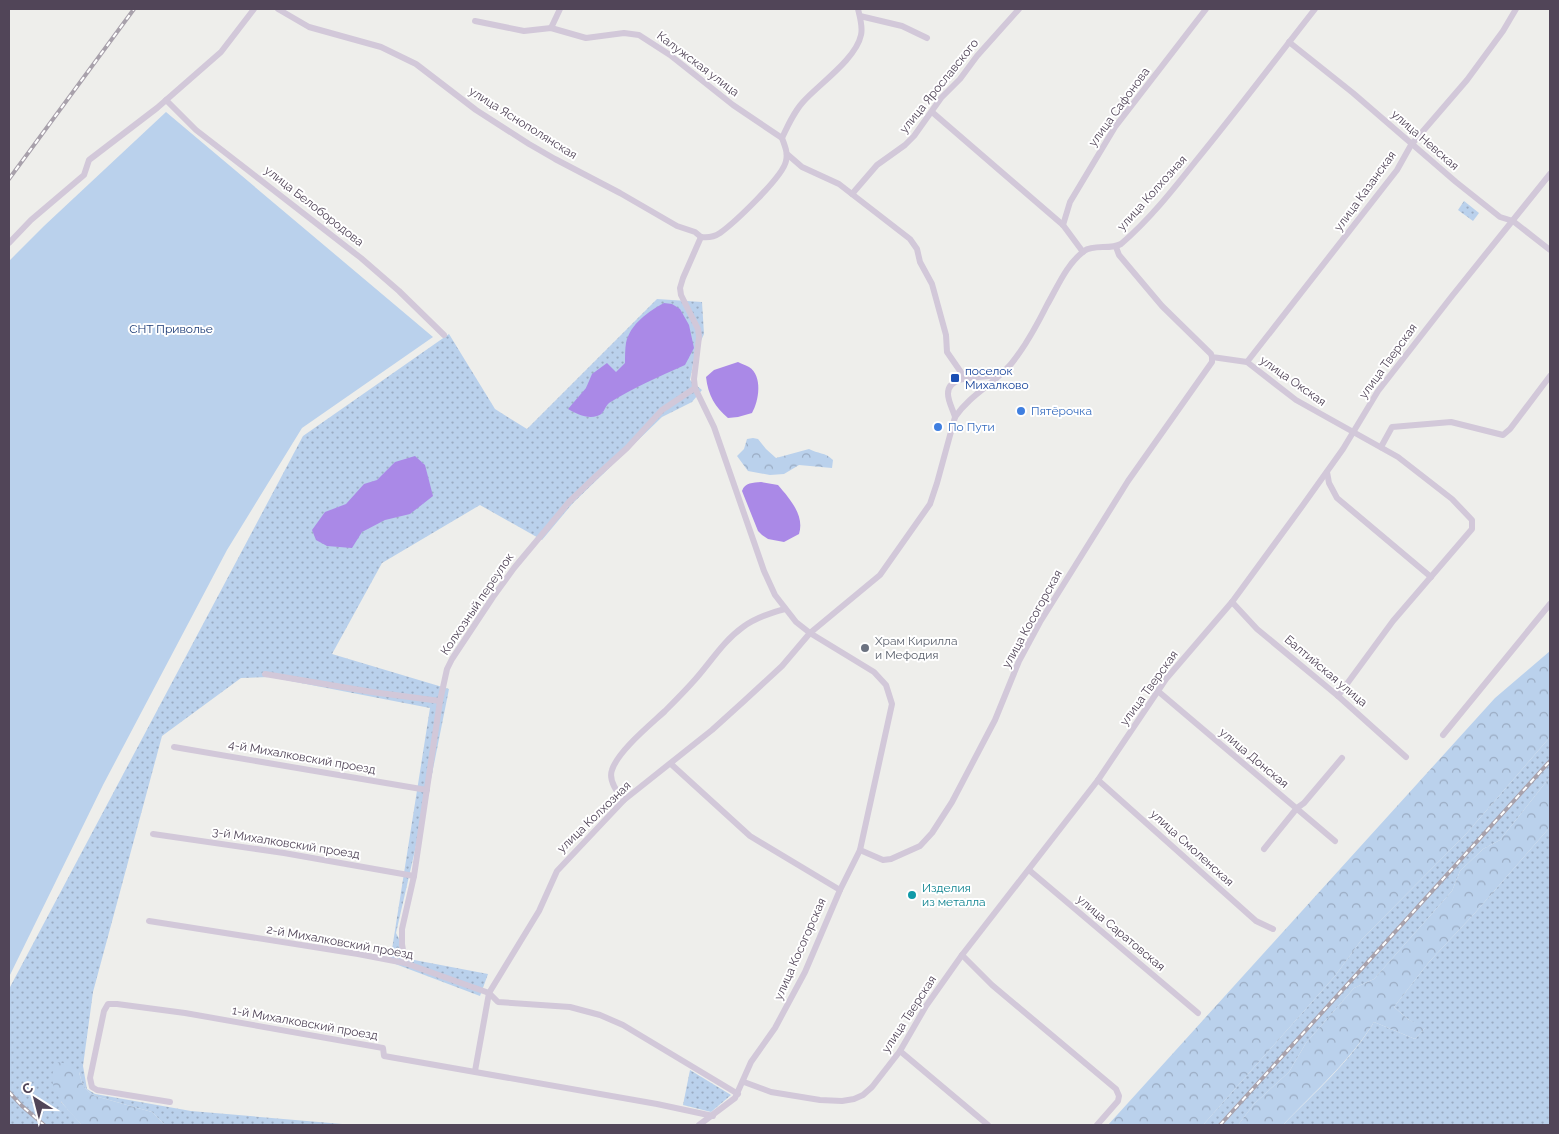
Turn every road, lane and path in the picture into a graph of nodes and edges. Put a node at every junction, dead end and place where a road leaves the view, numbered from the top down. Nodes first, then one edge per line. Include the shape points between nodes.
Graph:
1 (254, 9) edge
2 (278, 9) edge
3 (560, 9) edge
4 (1019, 9) edge
5 (1206, 9) edge
6 (1314, 9) edge
7 (1516, 9) edge
8 (859, 12) edge
9 (475, 20) dead end
10 (551, 28) junction
11 (927, 38) dead end
12 (1288, 42) junction
13 (166, 100) junction
14 (932, 112) junction
15 (782, 138) junction
16 (1411, 145) junction
17 (787, 154) junction
18 (1550, 174) edge
19 (852, 194) junction
20 (1513, 221) junction
21 (1063, 225) junction
22 (701, 237) junction
23 (9, 243) edge
24 (1116, 247) junction
25 (1550, 250) edge
26 (1083, 252) junction
27 (444, 335) dead end
28 (1212, 357) junction
29 (1247, 362) junction
30 (1001, 374) junction
31 (964, 376) junction
32 (1550, 376) edge
33 (696, 388) junction
34 (955, 417) junction
35 (1353, 433) junction
36 (1381, 447) junction
37 (1327, 472) junction
38 (1430, 577) junction
39 (1232, 602) junction
40 (1550, 604) edge
41 (785, 609) junction
42 (810, 633) junction
43 (265, 674) dead end
44 (1159, 692) junction
45 (1338, 696) junction
46 (440, 701) junction
47 (1443, 735) dead end
48 (174, 747) dead end
49 (1406, 757) dead end
50 (1342, 758) dead end
51 (671, 764) junction
52 (1098, 780) junction
53 (426, 790) junction
54 (624, 800) junction
55 (1297, 808) junction
56 (153, 834) dead end
57 (1335, 841) dead end
58 (1264, 849) dead end
59 (860, 850) junction
60 (1029, 870) junction
61 (414, 876) junction
62 (840, 890) junction
63 (149, 921) dead end
64 (1273, 930) dead end
65 (962, 955) junction
66 (405, 962) junction
67 (490, 993) junction
68 (1198, 1013) dead end
69 (900, 1050) junction
70 (475, 1071) junction
71 (744, 1082) junction
72 (738, 1094) junction
73 (170, 1102) dead end
74 (713, 1116) junction
75 (699, 1125) edge
76 (988, 1125) edge
77 (1097, 1125) edge

1 - 13 street via 221,52
2 - 22 street, улица Яснополянская via 308,27 381,47 416,64 476,110 555,160
3 - 10 street
4 - 14 street, улица Ярославского
5 - 21 street, улица Сафонова via 1115,127 1070,202
6 - 12 street, улица Колхозная
7 - 16 street, улица Казанская via 1467,80
8 - 11 street
8 - 15 street via 862,32 857,44 842,64 803,102
9 - 10 street, Калужская улица via 524,31
10 - 15 street, Калужская улица via 586,38 624,33 643,37
12 - 16 street, улица Невская via 1353,92
12 - 24 street, улица Колхозная via 1171,192
13 - 23 street via 90,160 84,176
13 - 27 street, улица Белобородова via 196,130 361,258
14 - 19 street, улица Ярославского via 914,136 877,165
14 - 21 street
15 - 17 street
16 - 20 street, улица Невская via 1500,217
16 - 29 street, улица Казанская via 1397,170
17 - 19 street via 802,167 839,184
17 - 22 street via 785,166 743,213 720,233
18 - 20 street, улица Тверская
19 - 31 street via 916,246 937,297 947,352
20 - 25 street, улица Невская
20 - 35 street, улица Тверская via 1378,391
21 - 26 street
22 - 33 street via 680,288 698,329
24 - 26 street, улица Колхозная
24 - 28 street via 1119,255 1162,306
26 - 30 street via 1062,275 1016,357
28 - 29 street, улица Окская
28 - 59 street, улица Косогорская via 1212,362 1128,481 1040,622 1019,660 995,720 932,833 920,846 884,860
29 - 35 street, улица Окская via 1296,400
30 - 31 street
30 - 34 street
31 - 34 street via 945,390
32 - 36 street via 1502,435 1440,422 1392,427
33 - 41 street via 714,427 764,571
33 - 46 street, Колхозный переулок via 662,410 626,450 579,491 530,548 452,659
34 - 42 street, улица Колхозная via 930,504 880,575
35 - 36 street, улица Окская
35 - 37 street, улица Тверская
36 - 38 street, улица Окская via 1452,500 1473,523 1472,529
37 - 38 street via 1337,498
37 - 39 street, улица Тверская
38 - 45 street via 1381,636
39 - 44 street, улица Тверская via 1166,679
39 - 45 street, Балтийская улица via 1257,629
40 - 47 street
41 - 42 street
41 - 54 street via 754,620 738,630 694,681 623,753 611,775
42 - 51 street, улица Колхозная via 778,671
42 - 59 street, улица Косогорская via 874,672 890,695 892,707
43 - 46 street
44 - 52 street, улица Тверская
44 - 55 street, улица Донская
45 - 49 street, Балтийская улица
46 - 53 street, Колхозный переулок
48 - 53 street, 4-й Михалковский проезд
50 - 55 street
51 - 54 street, улица Колхозная
51 - 62 street via 750,836
52 - 60 street, улица Тверская
52 - 64 street, улица Смоленская via 1256,920
53 - 61 street, Колхозный переулок
54 - 67 street, улица Колхозная via 556,871 539,911
55 - 57 street, улица Донская
55 - 58 street
56 - 61 street, 3-й Михалковский проезд
59 - 62 street, улица Косогорская
60 - 65 street, улица Тверская
60 - 68 street, улица Саратовская
61 - 66 street, Колхозный переулок via 402,929
62 - 71 street, улица Косогорская via 805,972 775,1028 751,1062
63 - 66 street, 2-й Михалковский проезд
65 - 69 street, улица Тверская
65 - 77 street via 992,985 1112,1086 1119,1096 1118,1102
66 - 67 street, 2-й Михалковский проезд
67 - 70 street, улица Колхозная
67 - 72 street, 2-й Михалковский проезд via 498,1002 570,1007 600,1015 623,1025
69 - 71 street, улица Тверская via 867,1092 846,1100 813,1100 762,1090
69 - 76 street
70 - 73 street, 1-й Михалковский проезд via 384,1056 383,1048 185,1013 108,1004 90,1078 92,1087
70 - 74 street, 1-й Михалковский проезд
71 - 72 street, улица Косогорская
72 - 74 street
74 - 75 street

